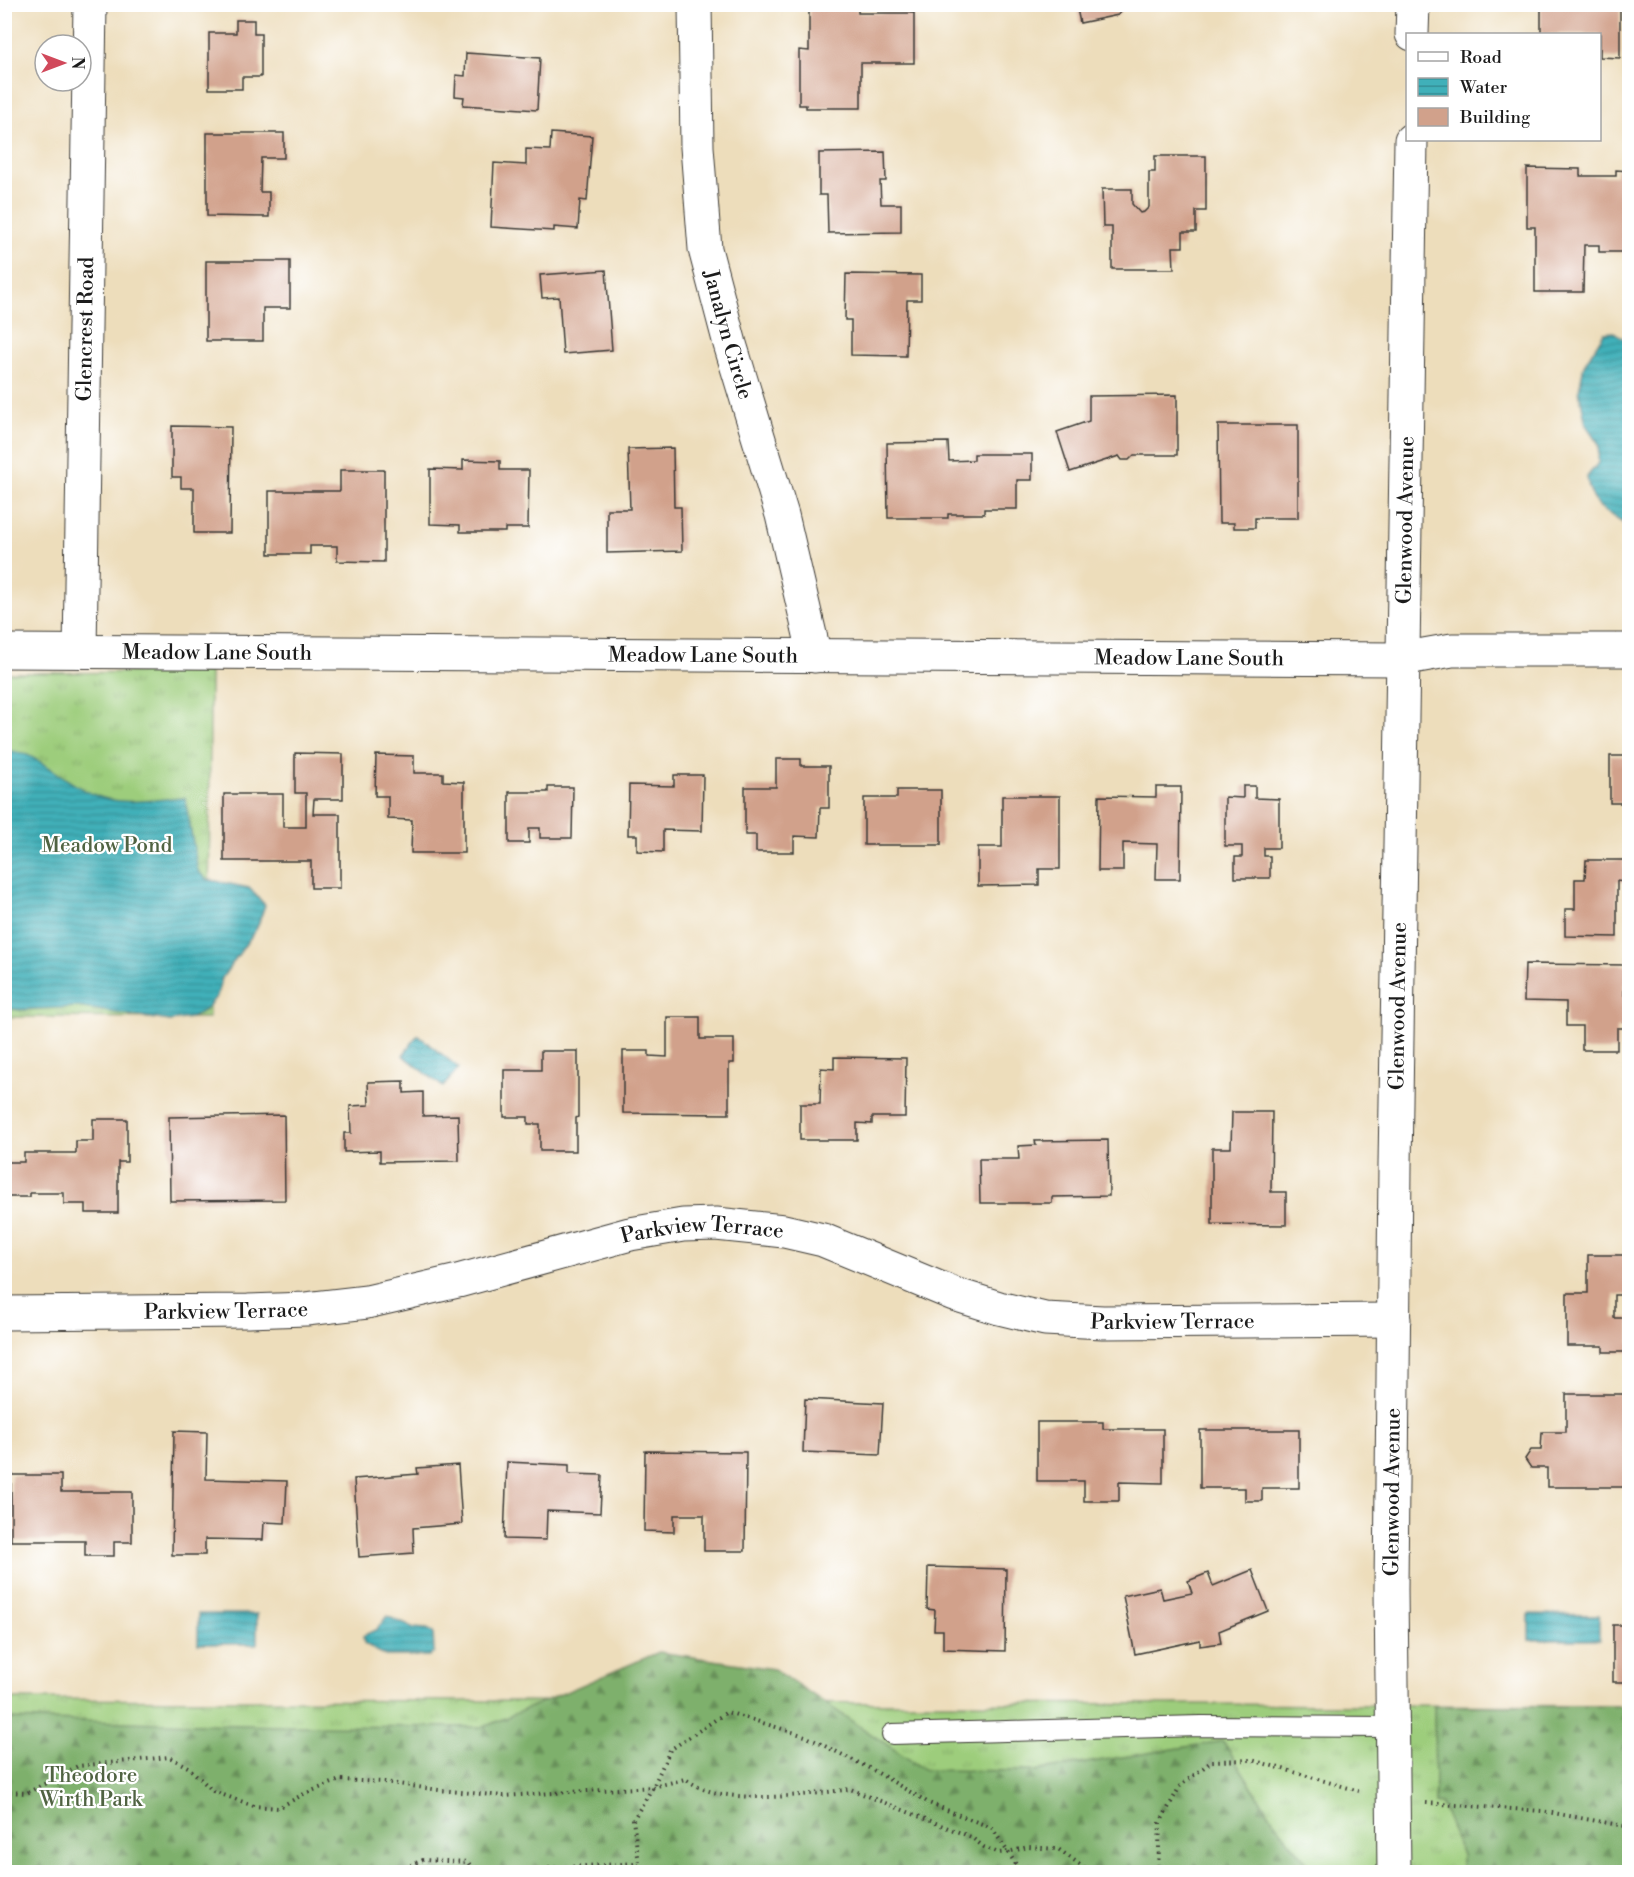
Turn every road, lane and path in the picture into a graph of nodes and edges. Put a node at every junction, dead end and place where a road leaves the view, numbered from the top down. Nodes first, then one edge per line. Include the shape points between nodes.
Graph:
1 (90, 4) edge
2 (695, 4) edge
3 (1413, 4) edge
4 (1412, 33) edge
5 (1411, 141) edge
6 (1629, 650) edge
7 (4, 651) edge
8 (80, 651) junction
9 (815, 656) junction
10 (1401, 659) junction
11 (4, 1313) edge
12 (1394, 1320) junction
13 (1392, 1726) junction
14 (892, 1734) dead end
15 (653, 1787) junction
16 (4, 1792) edge
17 (1008, 1852) junction
18 (639, 1863) junction
19 (77, 1872) edge
20 (205, 1872) edge
21 (394, 1872) edge
22 (474, 1872) edge
23 (531, 1872) edge
24 (645, 1872) edge
25 (1021, 1872) edge
26 (1091, 1872) edge
27 (1394, 1872) edge

1 - 8 street, Glencrest Road
2 - 9 street, Janalyn Circle via 697,147 705,249 782,515
3 - 4 street
5 - 10 street, Glenwood Avenue
6 - 10 street, Meadow Lane South via 1452,650
7 - 8 street, Meadow Lane South
8 - 9 street, Meadow Lane South
9 - 10 street, Meadow Lane South
10 - 12 street, Glenwood Avenue
11 - 12 street, Parkview Terrace via 248,1311 367,1302 630,1234 716,1224 750,1226 823,1240 954,1294 1045,1319
12 - 13 street, Glenwood Avenue
13 - 14 lane via 1201,1726
13 - 27 street, Glenwood Avenue
15 - 16 path via 503,1796 340,1780 279,1808 254,1806 213,1791 188,1767 169,1757 78,1766 27,1793
15 - 17 path via 685,1779 705,1790 739,1797 850,1789 971,1837 998,1853
15 - 17 path via 670,1750 727,1712 805,1736 929,1803 992,1828
15 - 18 path via 633,1820
17 - 25 path
17 - 26 path via 1028,1847 1058,1849
18 - 23 path
18 - 24 path
19 - 20 path
21 - 22 path via 423,1860 468,1862

